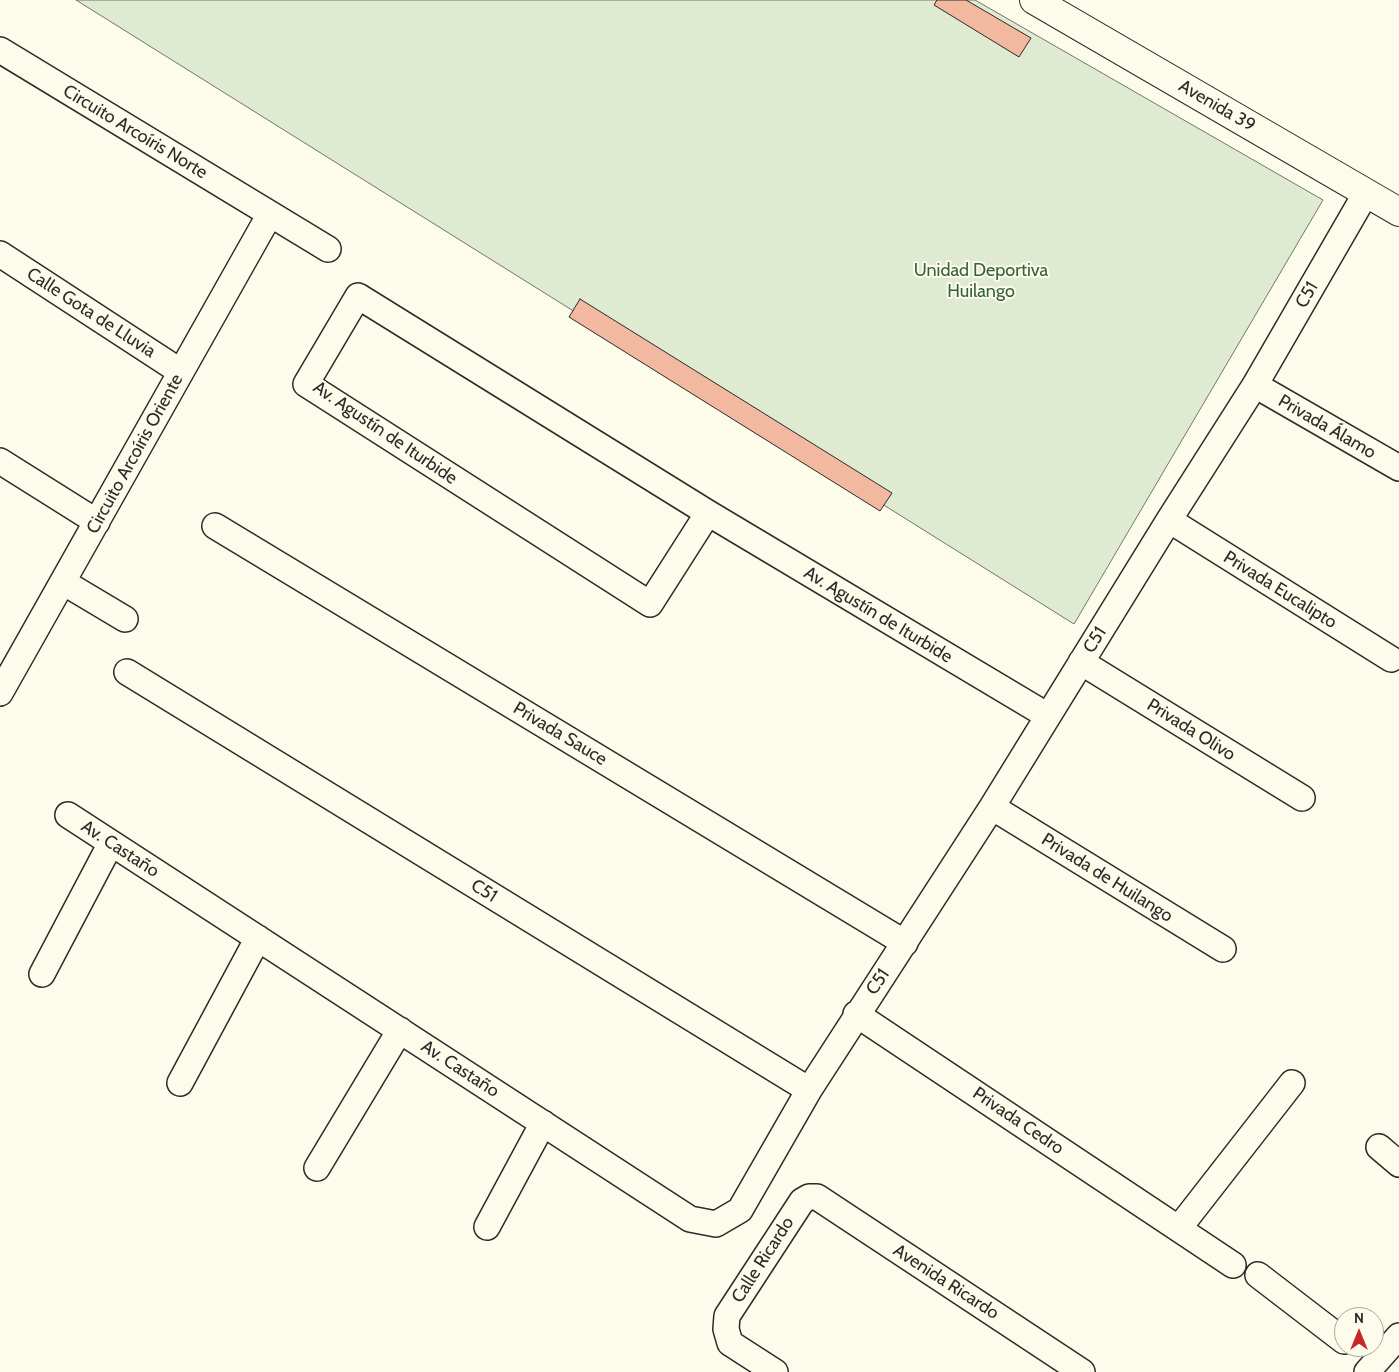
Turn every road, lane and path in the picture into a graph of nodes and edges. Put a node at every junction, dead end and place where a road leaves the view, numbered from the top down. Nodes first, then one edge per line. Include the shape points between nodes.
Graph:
1 (1034, 0) edge
2 (0, 50) edge
3 (1366, 193) junction
4 (1399, 212) edge
5 (270, 214) junction
6 (328, 249) dead end
7 (0, 254) edge
8 (181, 372) junction
9 (1255, 385) junction
10 (0, 461) edge
11 (1399, 468) edge
12 (708, 513) junction
13 (1169, 520) junction
14 (97, 522) junction
15 (215, 526) dead end
16 (63, 582) junction
17 (125, 619) dead end
18 (1391, 659) dead end
19 (1081, 662) junction
20 (127, 672) dead end
21 (3, 680) edge
22 (1048, 716) junction
23 (1302, 798) dead end
24 (992, 807) junction
25 (68, 815) dead end
26 (111, 843) junction
27 (258, 938) junction
28 (905, 943) junction
29 (1223, 949) dead end
30 (42, 974) dead end
31 (856, 1014) junction
32 (400, 1030) junction
33 (180, 1083) dead end
34 (1292, 1083) dead end
35 (809, 1090) junction
36 (543, 1123) junction
37 (1379, 1147) dead end
38 (1399, 1164) edge
39 (317, 1168) dead end
40 (810, 1198) joint
41 (487, 1227) dead end
42 (1179, 1228) junction
43 (1233, 1266) dead end
44 (1258, 1275) dead end
45 (1334, 1332) edge
46 (1399, 1336) edge
47 (1362, 1357) edge
48 (1375, 1369) edge
49 (775, 1372) edge
50 (1082, 1372) edge

1 - 3 street, Avenida 39
2 - 5 street, Circuito Arcoíris Norte
3 - 4 street, Avenida 39
3 - 9 street, C51
5 - 6 street, Circuito Arcoíris Norte
5 - 8 street, Circuito Arcoíris Oriente
7 - 8 street, Calle Gota de Lluvia
8 - 14 street, Circuito Arcoíris Oriente
9 - 11 street, Privada Álamo
9 - 13 street, C51
10 - 14 street
12 - 12 street, Av. Agustín de Iturbide via 650,604 306,384 358,296
12 - 22 street, Av. Agustín de Iturbide
13 - 18 street, Privada Eucalipto
13 - 19 street, C51
14 - 16 street, Circuito Arcoíris Oriente
15 - 28 street, Privada Sauce
16 - 17 street
16 - 21 street, Circuito Arcoíris Oriente
19 - 22 street, C51
19 - 23 street, Privada Olivo
20 - 35 street, C51
22 - 24 street, C51
24 - 28 street, C51
24 - 29 street, Privada de Huilango
25 - 26 street, Av. Castaño
26 - 27 street, Av. Castaño
26 - 30 street
27 - 32 street, Av. Castaño
27 - 33 street
28 - 31 street, C51
31 - 35 street, C51
31 - 42 street, Privada Cedro
32 - 36 street, Av. Castaño
32 - 39 street
34 - 42 street
35 - 36 street, Av. Castaño via 740,1210 716,1224 690,1219
36 - 41 street
37 - 38 street
40 - 49 street, Calle Ricardo via 802,1201 727,1316 730,1344
40 - 50 street, Avenida Ricardo via 817,1197
42 - 43 street, Privada Cedro
44 - 45 street
46 - 48 street
47 - 48 street

